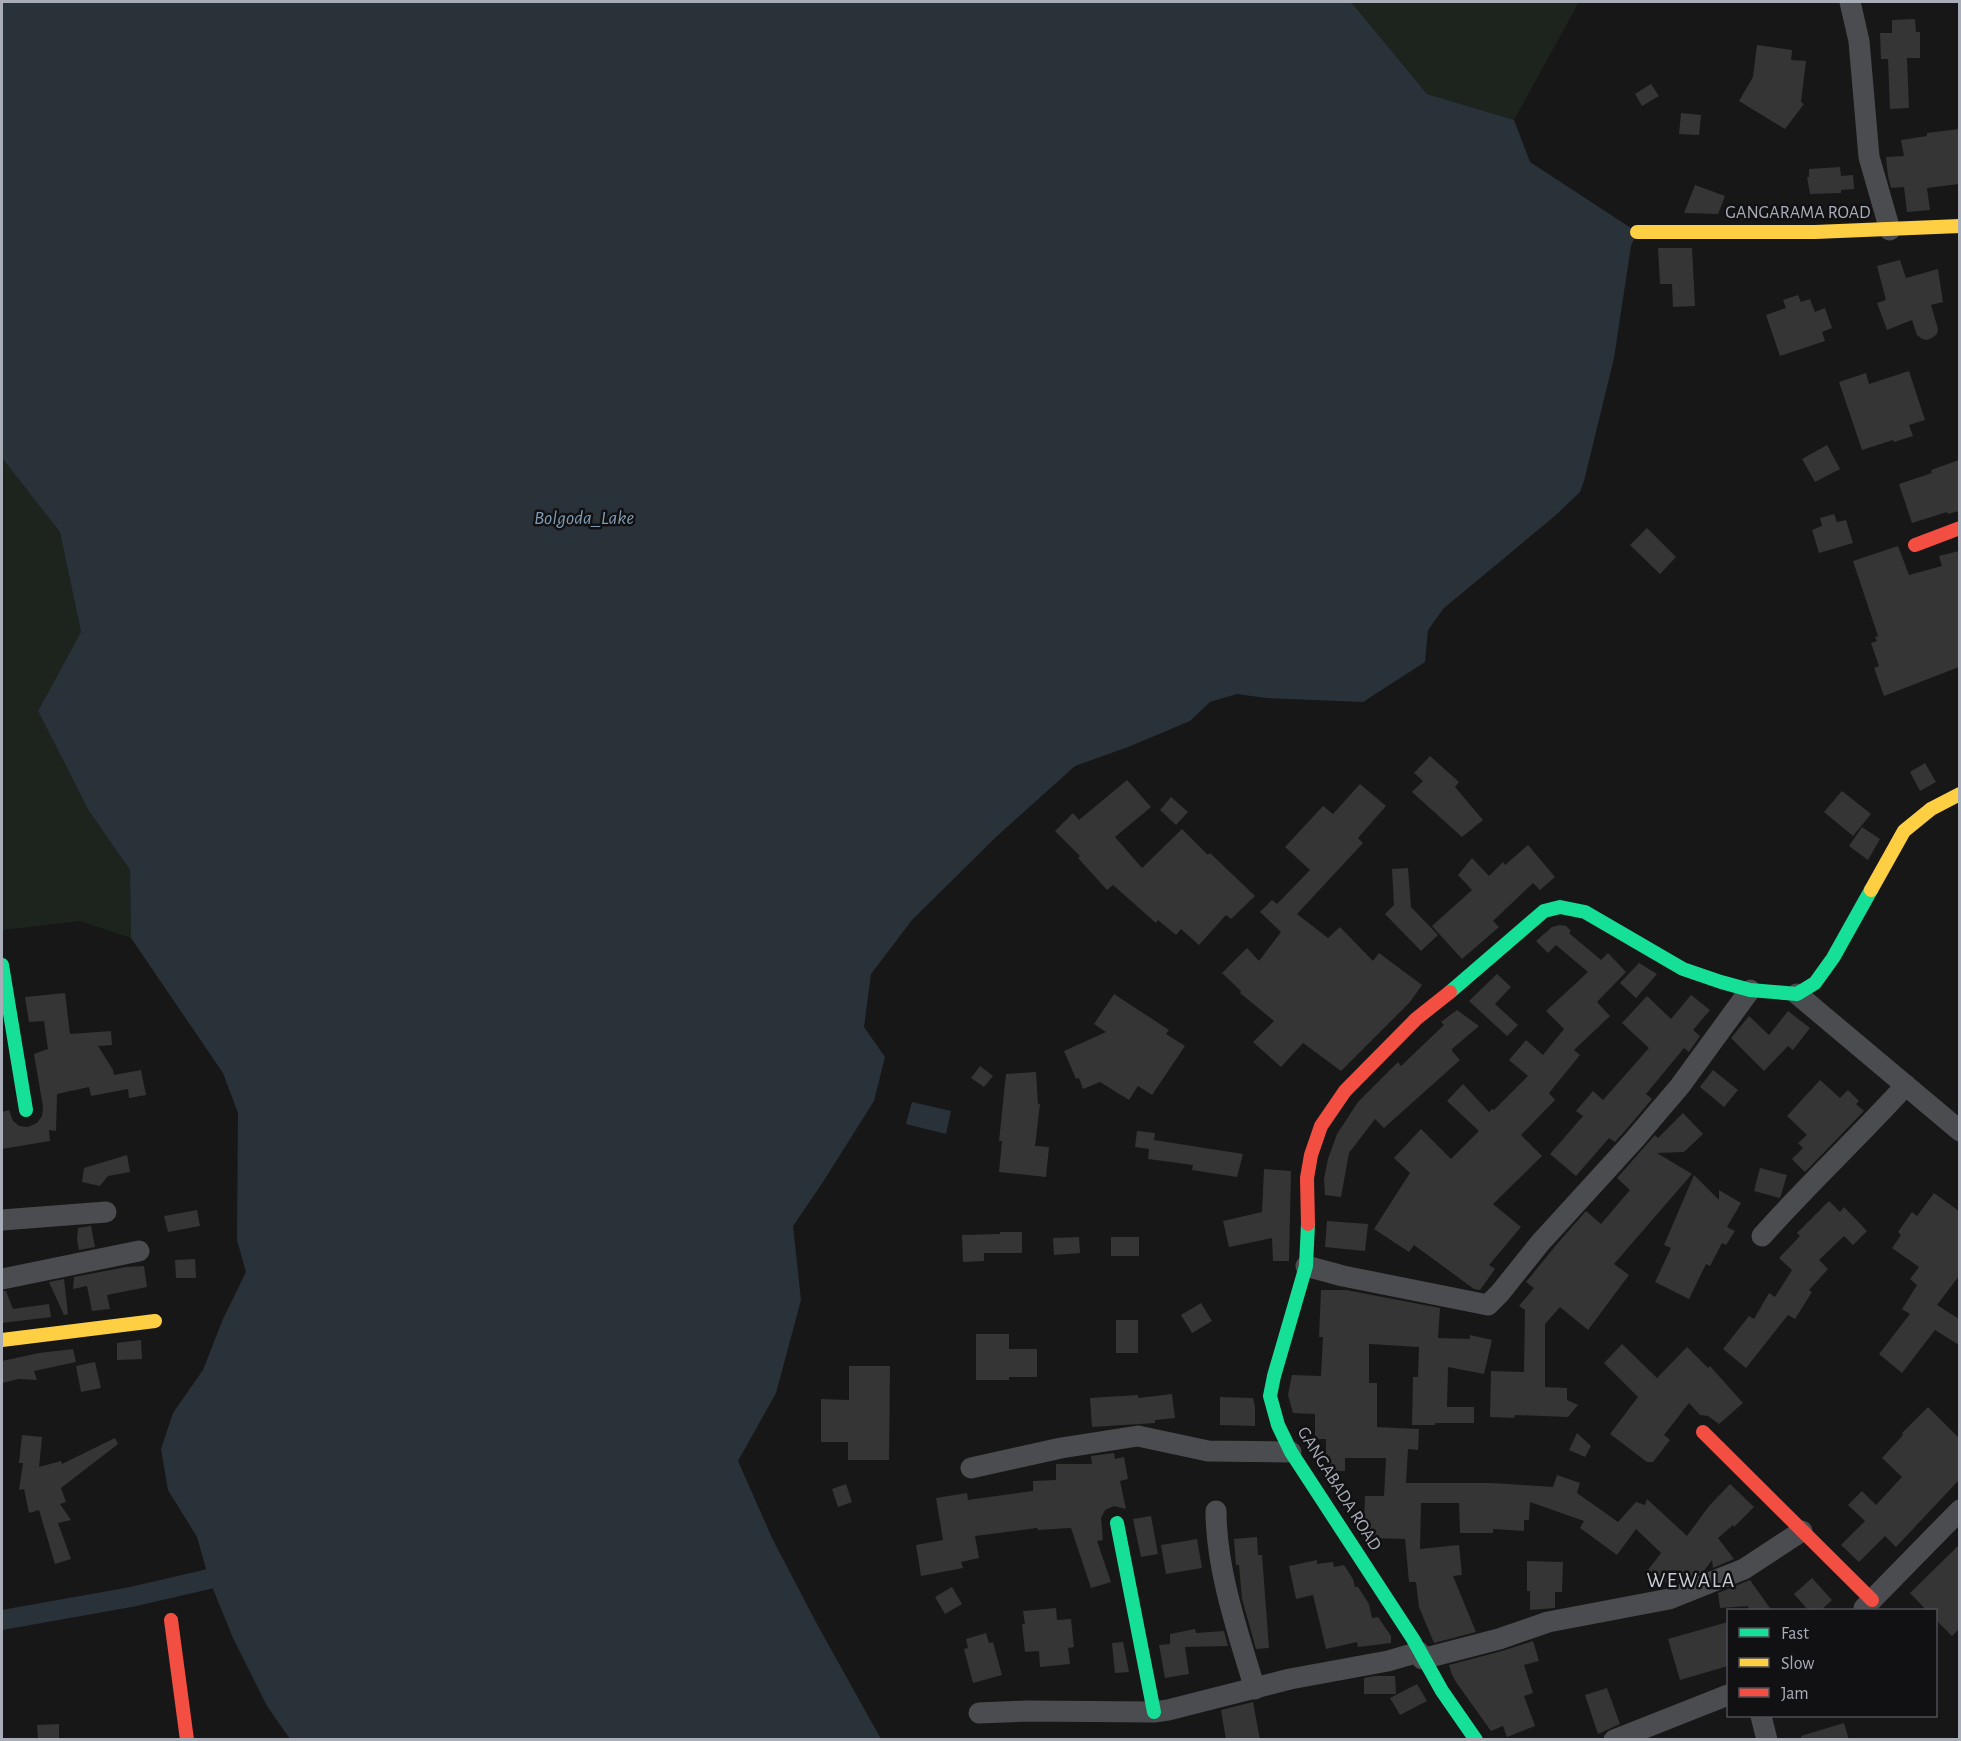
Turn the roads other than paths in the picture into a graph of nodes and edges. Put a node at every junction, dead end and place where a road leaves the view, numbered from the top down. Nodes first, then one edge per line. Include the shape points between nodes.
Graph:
1 (1850, 2) edge
2 (1959, 226) edge
3 (1890, 230) junction
4 (1637, 232) dead end
5 (1959, 528) edge
6 (1915, 545) dead end
7 (1959, 794) edge
8 (2, 965) edge
9 (1750, 990) junction
10 (1797, 994) junction
11 (1906, 1085) junction
12 (26, 1110) dead end
13 (1959, 1131) edge
14 (106, 1212) dead end
15 (2, 1220) edge
16 (1762, 1236) dead end
17 (139, 1251) dead end
18 (1306, 1266) junction
19 (2, 1279) edge
20 (155, 1321) dead end
21 (2, 1340) edge
22 (1703, 1432) dead end
23 (1291, 1452) junction
24 (971, 1468) dead end
25 (1216, 1510) dead end
26 (1959, 1510) edge
27 (1117, 1523) dead end
28 (1802, 1531) junction
29 (1867, 1605) edge
30 (171, 1620) dead end
31 (1420, 1655) junction
32 (1255, 1689) junction
33 (1727, 1695) edge
34 (1154, 1712) junction
35 (979, 1713) dead end
36 (1761, 1717) edge
37 (187, 1740) edge
38 (1476, 1740) edge
39 (1614, 1740) edge
40 (1767, 1740) edge

1 - 3 street via 1859,41 1869,157
2 - 3 street, GANGARAMA ROAD
3 - 4 street, GANGARAMA ROAD
5 - 6 street
7 - 10 street via 1931,809 1904,831 1833,957 1815,983
8 - 12 street
9 - 10 street, GANGABADA ROAD
9 - 18 street via 1680,1086 1488,1305
9 - 18 street, GANGABADA ROAD via 1683,969 1584,912 1560,908 1544,911 1416,1019 1345,1091 1321,1126 1307,1178
10 - 11 street
11 - 13 street
11 - 16 street
14 - 15 street
17 - 19 street
18 - 23 street, GANGABADA ROAD via 1270,1396
20 - 21 street
22 - 28 street
23 - 24 street via 1208,1451 1138,1436
23 - 31 street, GANGABADA ROAD via 1395,1610
25 - 32 street via 1225,1580
26 - 29 street
27 - 34 street
28 - 29 street
28 - 31 street via 1744,1569 1669,1599 1548,1622 1498,1639
30 - 37 street
31 - 32 street
31 - 38 street, GANGABADA ROAD
32 - 34 street
33 - 39 street
34 - 35 street
36 - 40 street

